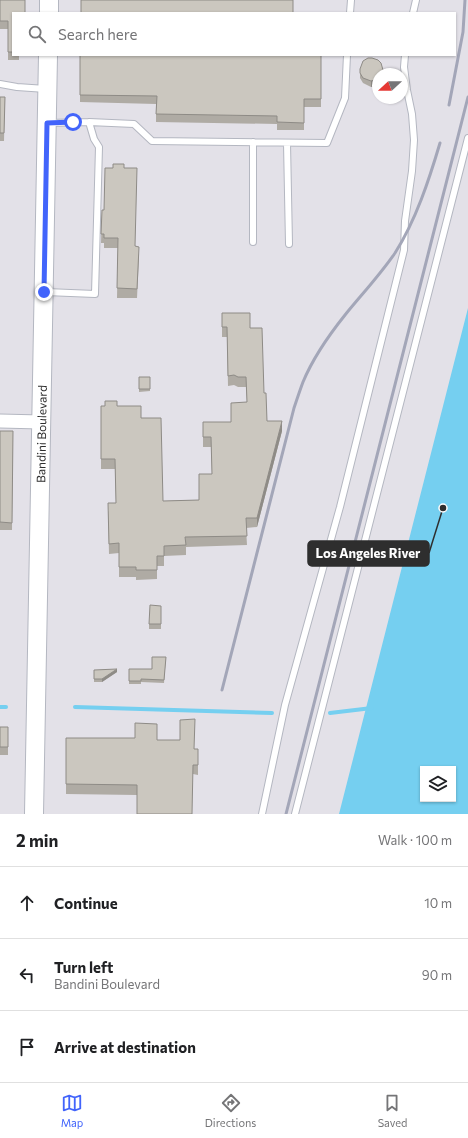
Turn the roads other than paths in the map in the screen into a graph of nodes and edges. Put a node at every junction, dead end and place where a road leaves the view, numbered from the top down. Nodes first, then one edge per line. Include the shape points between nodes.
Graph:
1 (49, 0) edge
2 (351, 0) edge
3 (416, 0) edge
4 (49, 12) edge
5 (350, 12) edge
6 (413, 12) edge
7 (48, 56) edge
8 (348, 56) edge
9 (404, 56) edge
10 (0, 84) edge
11 (48, 89) junction
12 (89, 122) junction
13 (47, 123) junction
14 (468, 138) edge
15 (253, 142) junction
16 (287, 143) junction
17 (253, 242) dead end
18 (290, 244) dead end
19 (44, 292) junction
20 (0, 421) edge
21 (41, 422) junction
22 (34, 814) edge
23 (262, 814) edge
24 (295, 814) edge

1 - 4 main road
2 - 5 lane
3 - 6 lane
7 - 11 main road, Bandini Boulevard
8 - 16 lane via 345,98 327,143
9 - 23 lane via 406,90 412,114 414,140 404,250 340,507 286,705
10 - 11 lane
11 - 13 main road, Bandini Boulevard
12 - 13 lane
12 - 15 lane via 134,124 152,141
12 - 19 lane via 99,147 95,294
13 - 19 main road, Bandini Boulevard
14 - 24 lane
15 - 16 lane
15 - 17 lane
16 - 18 lane
19 - 21 main road, Bandini Boulevard
20 - 21 street
21 - 22 main road, Bandini Boulevard

